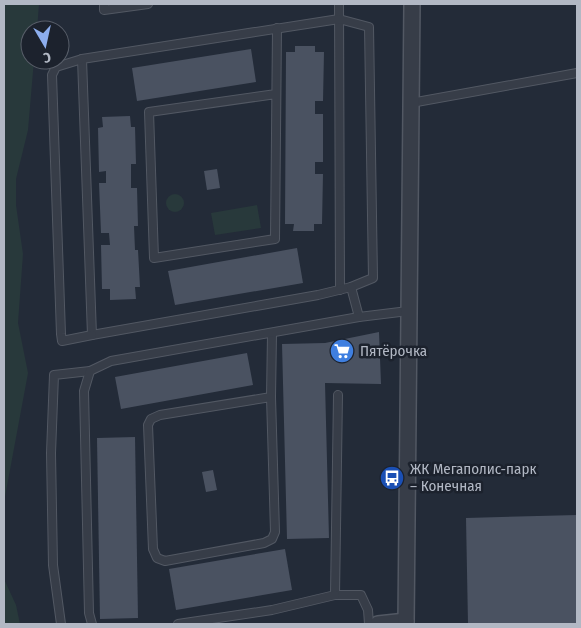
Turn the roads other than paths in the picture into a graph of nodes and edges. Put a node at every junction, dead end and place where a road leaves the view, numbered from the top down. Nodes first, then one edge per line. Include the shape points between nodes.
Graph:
1 (104, 4) edge
2 (148, 4) edge
3 (339, 4) edge
4 (412, 4) edge
5 (339, 19) junction
6 (277, 28) junction
7 (82, 60) junction
8 (577, 73) edge
9 (276, 94) junction
10 (412, 103) junction
11 (351, 287) junction
12 (340, 290) junction
13 (408, 311) junction
14 (359, 317) junction
15 (272, 334) junction
16 (92, 335) junction
17 (90, 371) junction
18 (338, 395) dead end
19 (271, 397) junction
20 (335, 595) junction
21 (406, 623) edge
22 (61, 624) edge
23 (92, 624) edge
24 (178, 624) edge
25 (369, 624) edge
26 (378, 624) edge

1 - 2 lane via 104,10
3 - 5 lane
4 - 10 street
5 - 6 lane
5 - 11 lane via 369,27 373,278
5 - 12 lane
6 - 7 lane
6 - 9 lane
7 - 16 lane
7 - 16 lane via 56,67 52,75 62,341
8 - 10 lane
9 - 9 lane via 275,239 154,258 149,112
10 - 13 street
11 - 12 lane
11 - 14 lane
12 - 16 lane
13 - 14 lane
13 - 21 street
14 - 15 lane
15 - 17 lane via 111,361
15 - 19 lane
17 - 22 lane via 54,375 51,453 53,565
17 - 23 lane via 84,391 89,613
18 - 20 lane
19 - 19 lane via 275,532 272,539 166,561 157,558 153,549 148,425 151,420 160,415
20 - 24 lane via 272,610
20 - 25 lane via 361,595 368,610
21 - 26 street

